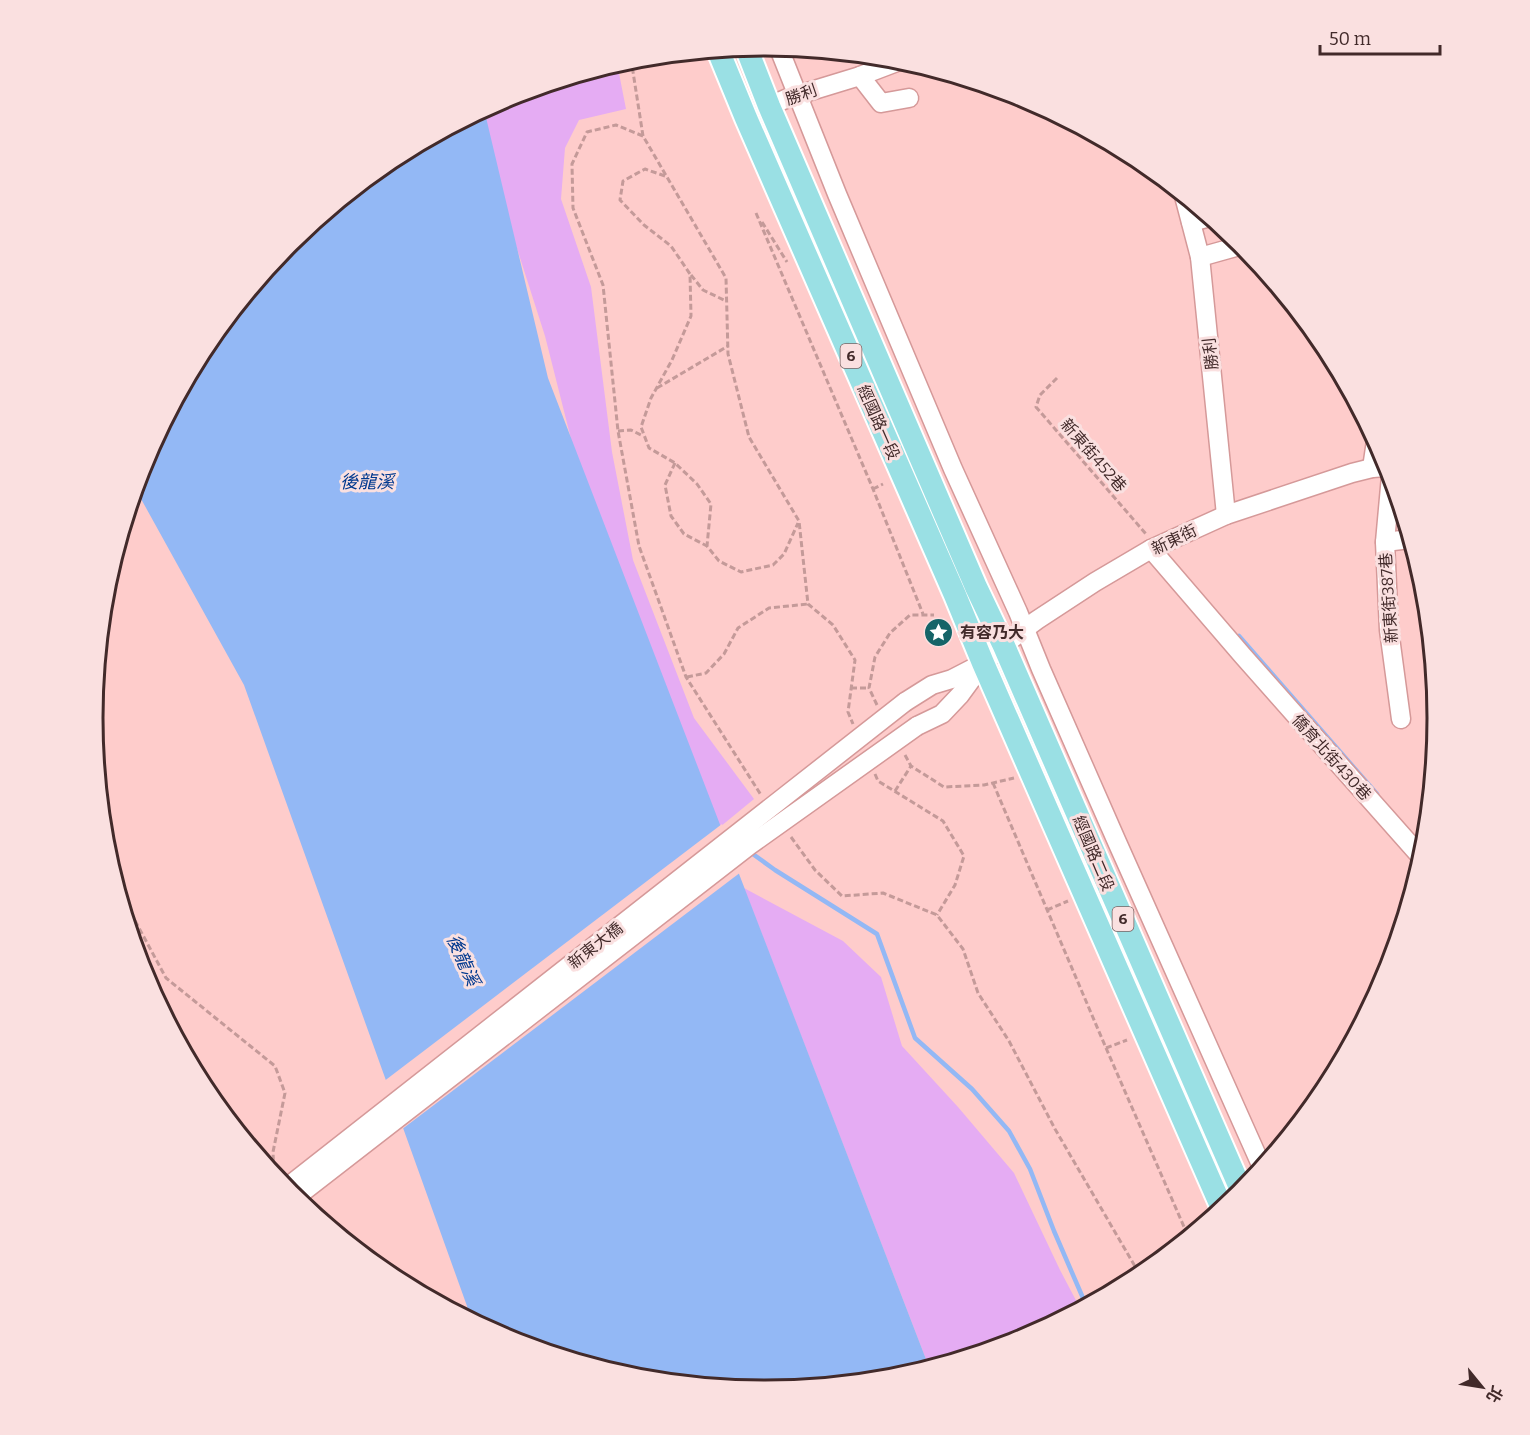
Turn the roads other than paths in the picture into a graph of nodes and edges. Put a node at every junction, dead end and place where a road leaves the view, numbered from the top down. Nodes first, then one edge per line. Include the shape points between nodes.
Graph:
1 (750, 56) edge
2 (782, 56) edge
3 (721, 57) edge
4 (885, 67) edge
5 (860, 76) junction
6 (797, 95) junction
7 (909, 98) dead end
8 (769, 106) junction
9 (1188, 209) edge
10 (1200, 220) edge
11 (1191, 222) junction
12 (1232, 248) edge
13 (1200, 257) junction
14 (1378, 468) edge
15 (1389, 497) edge
16 (1226, 515) junction
17 (1402, 540) edge
18 (1385, 542) junction
19 (1154, 548) junction
20 (1025, 630) junction
21 (1004, 646) junction
22 (983, 663) junction
23 (1401, 719) dead end
24 (1414, 849) edge
25 (1258, 1159) edge
26 (1237, 1181) edge
27 (293, 1182) edge
28 (303, 1192) edge
29 (1218, 1199) edge

1 - 8 main road, 經國路一段 / 6
2 - 6 street
3 - 22 main road, 經國路一段 / 6
4 - 5 street, 勝利
5 - 6 street, 勝利
5 - 7 street via 881,104
6 - 8 street, 勝利
6 - 20 street via 953,469
8 - 21 main road, 經國路一段 / 6
9 - 11 street, 勝利
10 - 11 street
11 - 13 street, 勝利
12 - 13 street
13 - 16 street, 勝利
14 - 16 street, 新東街
15 - 18 street, 新東街387巷
16 - 19 street, 新東街
17 - 18 street
18 - 23 street, 新東街387巷 via 1389,630
19 - 20 street, 新東街
19 - 24 street, 僑育北街430巷 via 1243,656
20 - 21 street, 新東街
20 - 25 street
21 - 22 street, 新東街
21 - 26 main road, 經國路二段 / 6
22 - 27 street, 新東大橋, bridge via 905,702
22 - 28 street, 新東大橋, bridge via 942,714 917,726 750,844
22 - 29 main road, 經國路二段 / 6

